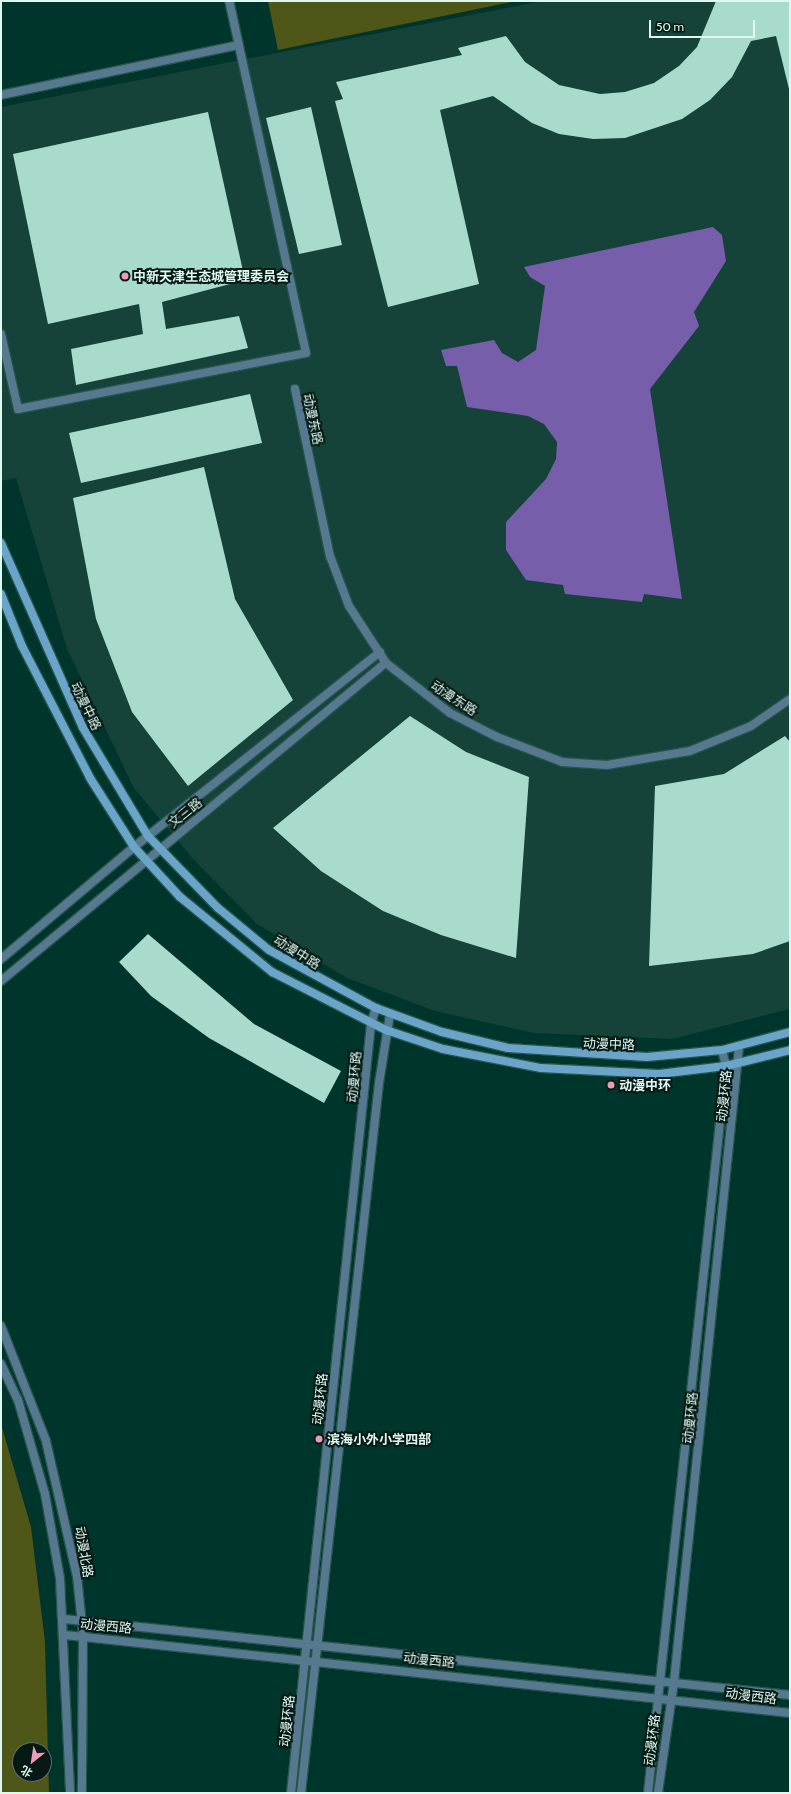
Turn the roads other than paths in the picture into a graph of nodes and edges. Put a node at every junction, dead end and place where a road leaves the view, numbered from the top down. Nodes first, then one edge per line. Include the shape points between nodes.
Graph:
1 (229, 1) edge
2 (239, 45) junction
3 (1, 94) edge
4 (1, 334) edge
5 (295, 389) dead end
6 (1, 543) edge
7 (1, 594) edge
8 (380, 652) junction
9 (386, 663) junction
10 (790, 699) edge
11 (148, 836) junction
12 (134, 847) junction
13 (159, 850) junction
14 (146, 861) junction
15 (1, 959) edge
16 (1, 981) edge
17 (376, 1008) junction
18 (390, 1014) junction
19 (371, 1024) junction
20 (386, 1030) junction
21 (790, 1032) edge
22 (739, 1046) junction
23 (722, 1050) junction
24 (790, 1050) edge
25 (740, 1062) junction
26 (726, 1066) junction
27 (1, 1326) edge
28 (1, 1364) edge
29 (64, 1620) junction
30 (81, 1620) junction
31 (83, 1634) junction
32 (65, 1635) junction
33 (305, 1644) junction
34 (318, 1646) junction
35 (304, 1659) junction
36 (317, 1660) junction
37 (658, 1680) junction
38 (674, 1682) junction
39 (790, 1695) edge
40 (660, 1697) junction
41 (669, 1698) junction
42 (790, 1713) edge
43 (70, 1793) edge
44 (82, 1793) edge
45 (291, 1793) edge
46 (301, 1793) edge
47 (648, 1793) edge
48 (658, 1793) edge

1 - 2 street
2 - 3 street
2 - 4 street via 306,353 18,409
5 - 8 street, 动漫东路 via 330,556 349,606
6 - 11 street, 动漫中路 via 82,728
7 - 12 street via 22,646 82,764
8 - 9 street, 动漫东路
8 - 11 street, 文三路
9 - 10 street, 动漫东路 via 450,713 497,737 562,762 607,765 690,752 751,726
9 - 13 street, 文三路
11 - 12 street, 文三路
11 - 13 street, 动漫中路
12 - 14 street
12 - 15 street, 文三路
13 - 14 street, 文三路
13 - 17 street, 动漫中路 via 218,908 269,950
14 - 16 street, 文三路
14 - 19 street via 222,934 272,972
17 - 18 street, 动漫中路
17 - 19 street, 动漫环路
18 - 20 street, 动漫环路
18 - 23 street, 动漫中路 via 442,1032 545,1053 647,1057
19 - 20 street
19 - 33 street, 动漫环路
20 - 26 street via 443,1049 541,1068 659,1074
20 - 34 street, 动漫环路
21 - 22 street, 动漫中路
22 - 23 street, 动漫中路
22 - 25 street, 动漫环路
23 - 26 street, 动漫环路
24 - 25 street
25 - 26 street
25 - 38 street, 动漫环路
26 - 37 street, 动漫环路
27 - 30 street, 动漫北路 via 46,1441 77,1576
28 - 29 street via 18,1400 45,1494
29 - 30 street, 动漫西路
29 - 32 street
30 - 31 street, 动漫北路
30 - 33 street, 动漫西路
31 - 32 street, 动漫西路
31 - 35 street, 动漫西路
31 - 44 street, 动漫北路
32 - 43 street
33 - 34 street, 动漫西路
33 - 35 street, 动漫环路
34 - 36 street, 动漫环路
34 - 37 street, 动漫西路
35 - 36 street, 动漫西路
35 - 45 street, 动漫环路
36 - 40 street, 动漫西路
36 - 46 street, 动漫环路
37 - 38 street, 动漫西路
37 - 40 street, 动漫环路
38 - 39 street, 动漫西路
38 - 41 street, 动漫环路
40 - 41 street, 动漫西路
40 - 47 street, 动漫环路
41 - 42 street, 动漫西路
41 - 48 street, 动漫环路

